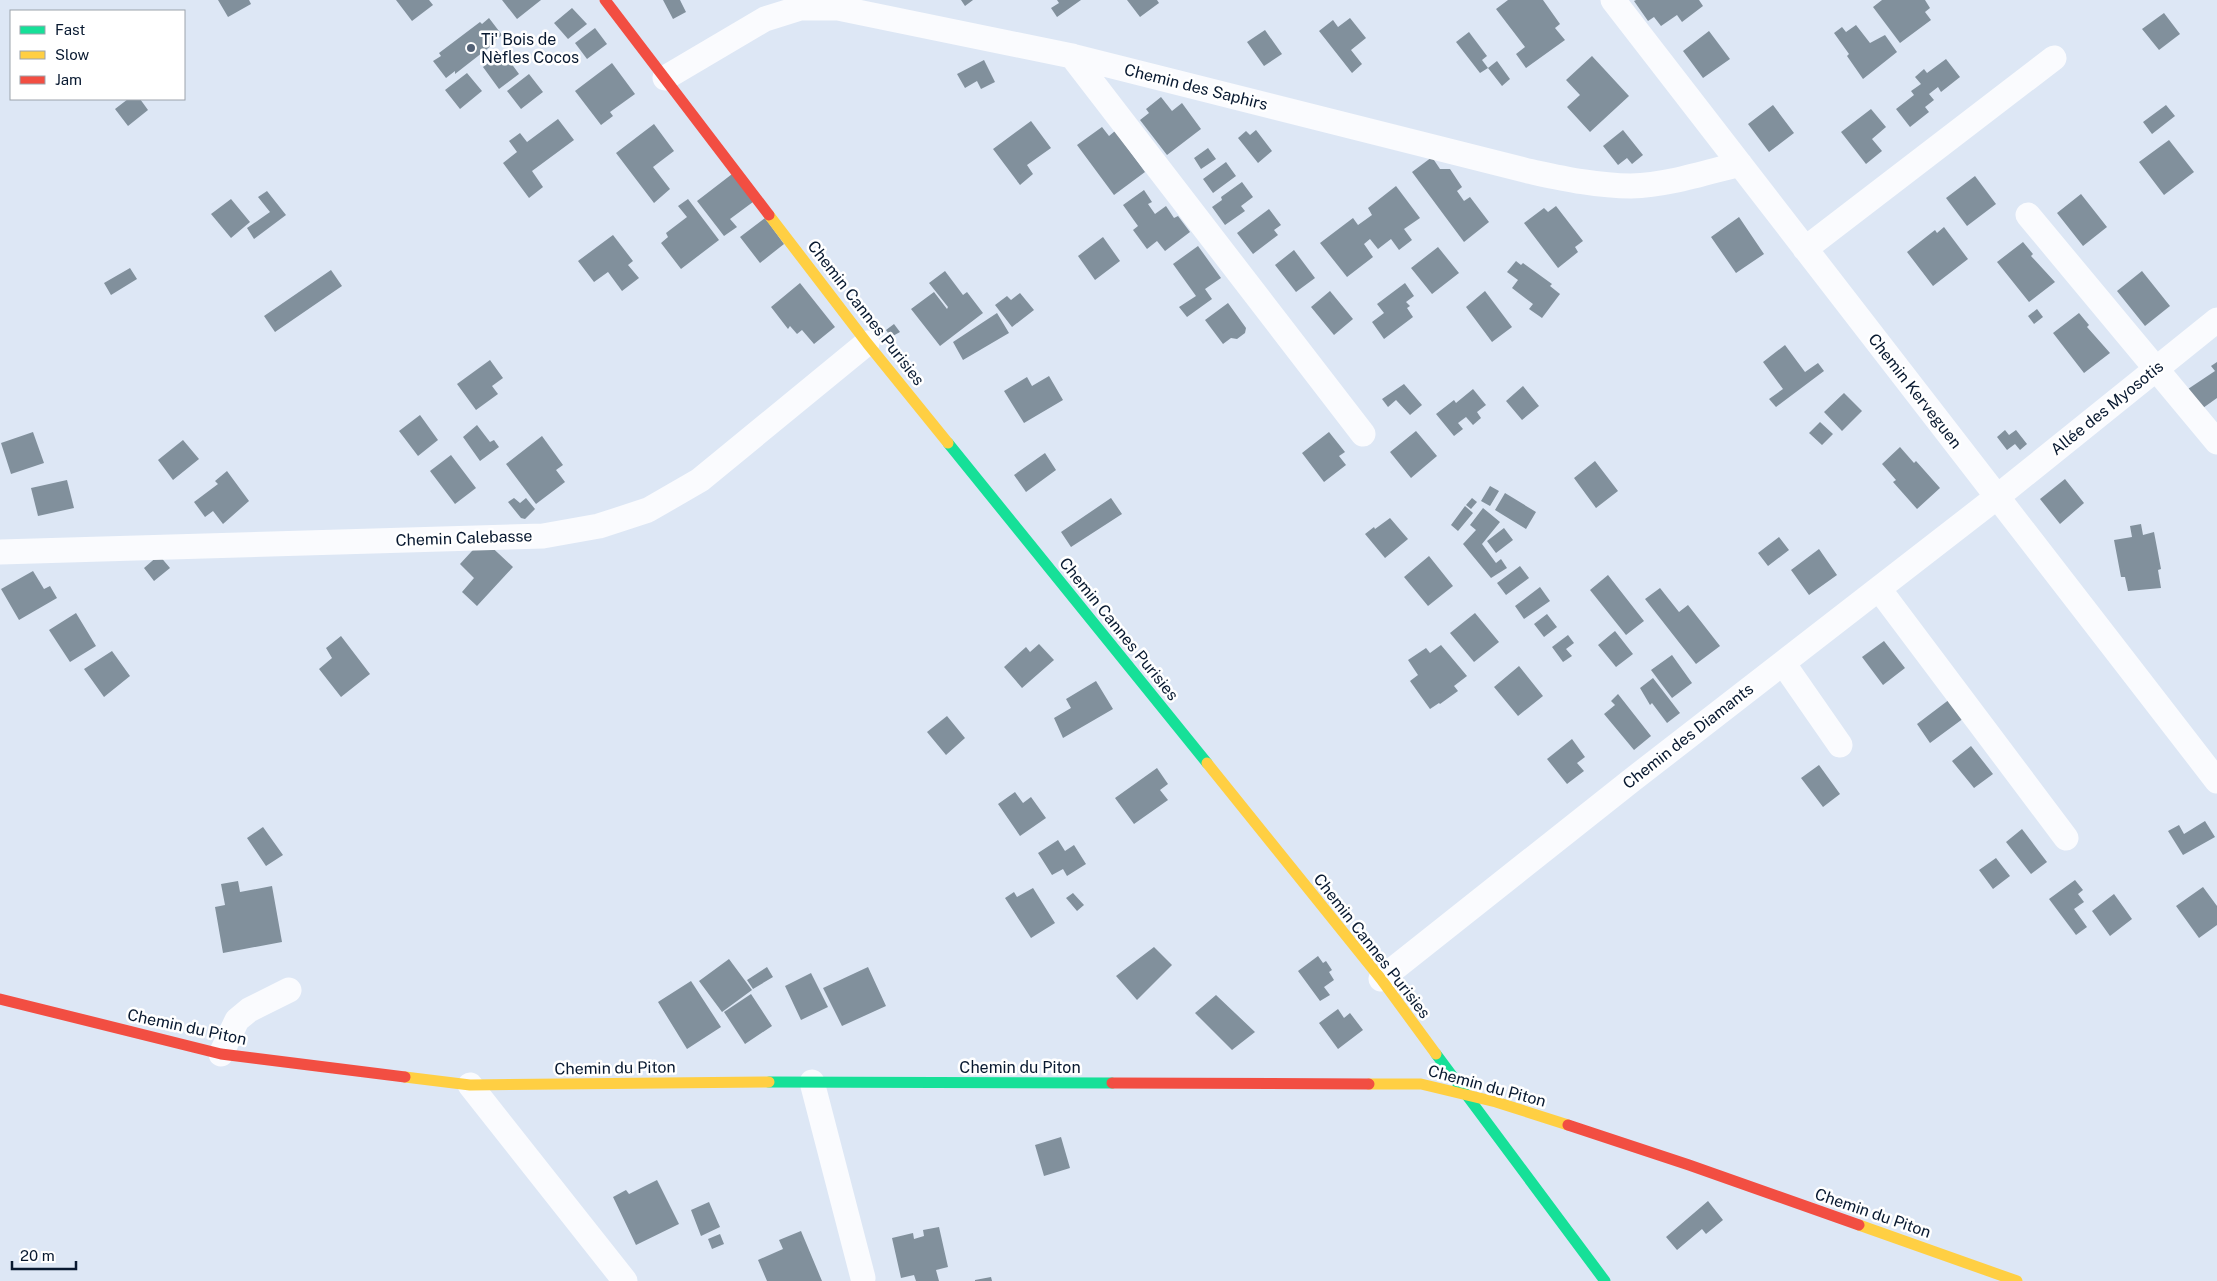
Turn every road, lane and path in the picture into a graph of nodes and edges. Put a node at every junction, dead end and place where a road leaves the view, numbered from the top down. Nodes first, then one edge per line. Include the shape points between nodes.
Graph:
1 (605, 0) edge
2 (1613, 0) edge
3 (1072, 56) junction
4 (2054, 58) dead end
5 (665, 78) junction
6 (1740, 164) junction
7 (2028, 215) dead end
8 (1805, 249) junction
9 (2217, 320) edge
10 (867, 343) junction
11 (2155, 368) junction
12 (1362, 434) dead end
13 (2217, 442) edge
14 (1997, 497) junction
15 (0, 552) edge
16 (1878, 589) junction
17 (1783, 663) junction
18 (1840, 745) dead end
19 (2217, 781) edge
20 (2066, 838) dead end
21 (1381, 979) junction
22 (289, 990) dead end
23 (0, 999) edge
24 (221, 1054) junction
25 (812, 1082) junction
26 (470, 1085) junction
27 (1464, 1094) junction
28 (614, 1277) edge
29 (863, 1278) dead end
30 (1604, 1281) edge
31 (2017, 1281) edge

1 - 5 street, Chemin Cannes Purisies
2 - 6 street, Chemin Kerveguen
3 - 5 street, Chemin des Saphirs via 838,8 800,8 765,19
3 - 6 street, Chemin des Saphirs via 1528,172 1579,181 1630,186 1661,183
3 - 12 street
4 - 8 street
5 - 10 street, Chemin Cannes Purisies
6 - 8 street, Chemin Kerveguen
7 - 11 street
8 - 14 street, Chemin Kerveguen
9 - 11 street, Allée des Myosotis
10 - 15 street, Chemin Calebasse via 700,480 648,510 599,526 544,536
10 - 21 street, Chemin Cannes Purisies
11 - 13 street
11 - 14 street, Allée des Myosotis
14 - 16 street, Chemin des Diamants
14 - 19 street, Chemin Kerveguen
16 - 17 street, Chemin des Diamants
16 - 20 street
17 - 18 street
17 - 21 street, Chemin des Diamants
21 - 27 street, Chemin Cannes Purisies
22 - 24 street via 249,1010 237,1020
23 - 24 street, Chemin du Piton
24 - 26 street, Chemin du Piton
25 - 26 street, Chemin du Piton
25 - 27 street, Chemin du Piton via 1422,1084
25 - 29 street
26 - 28 street
27 - 30 street, Chemin Cannes Purisies
27 - 31 street, Chemin du Piton via 1689,1165

